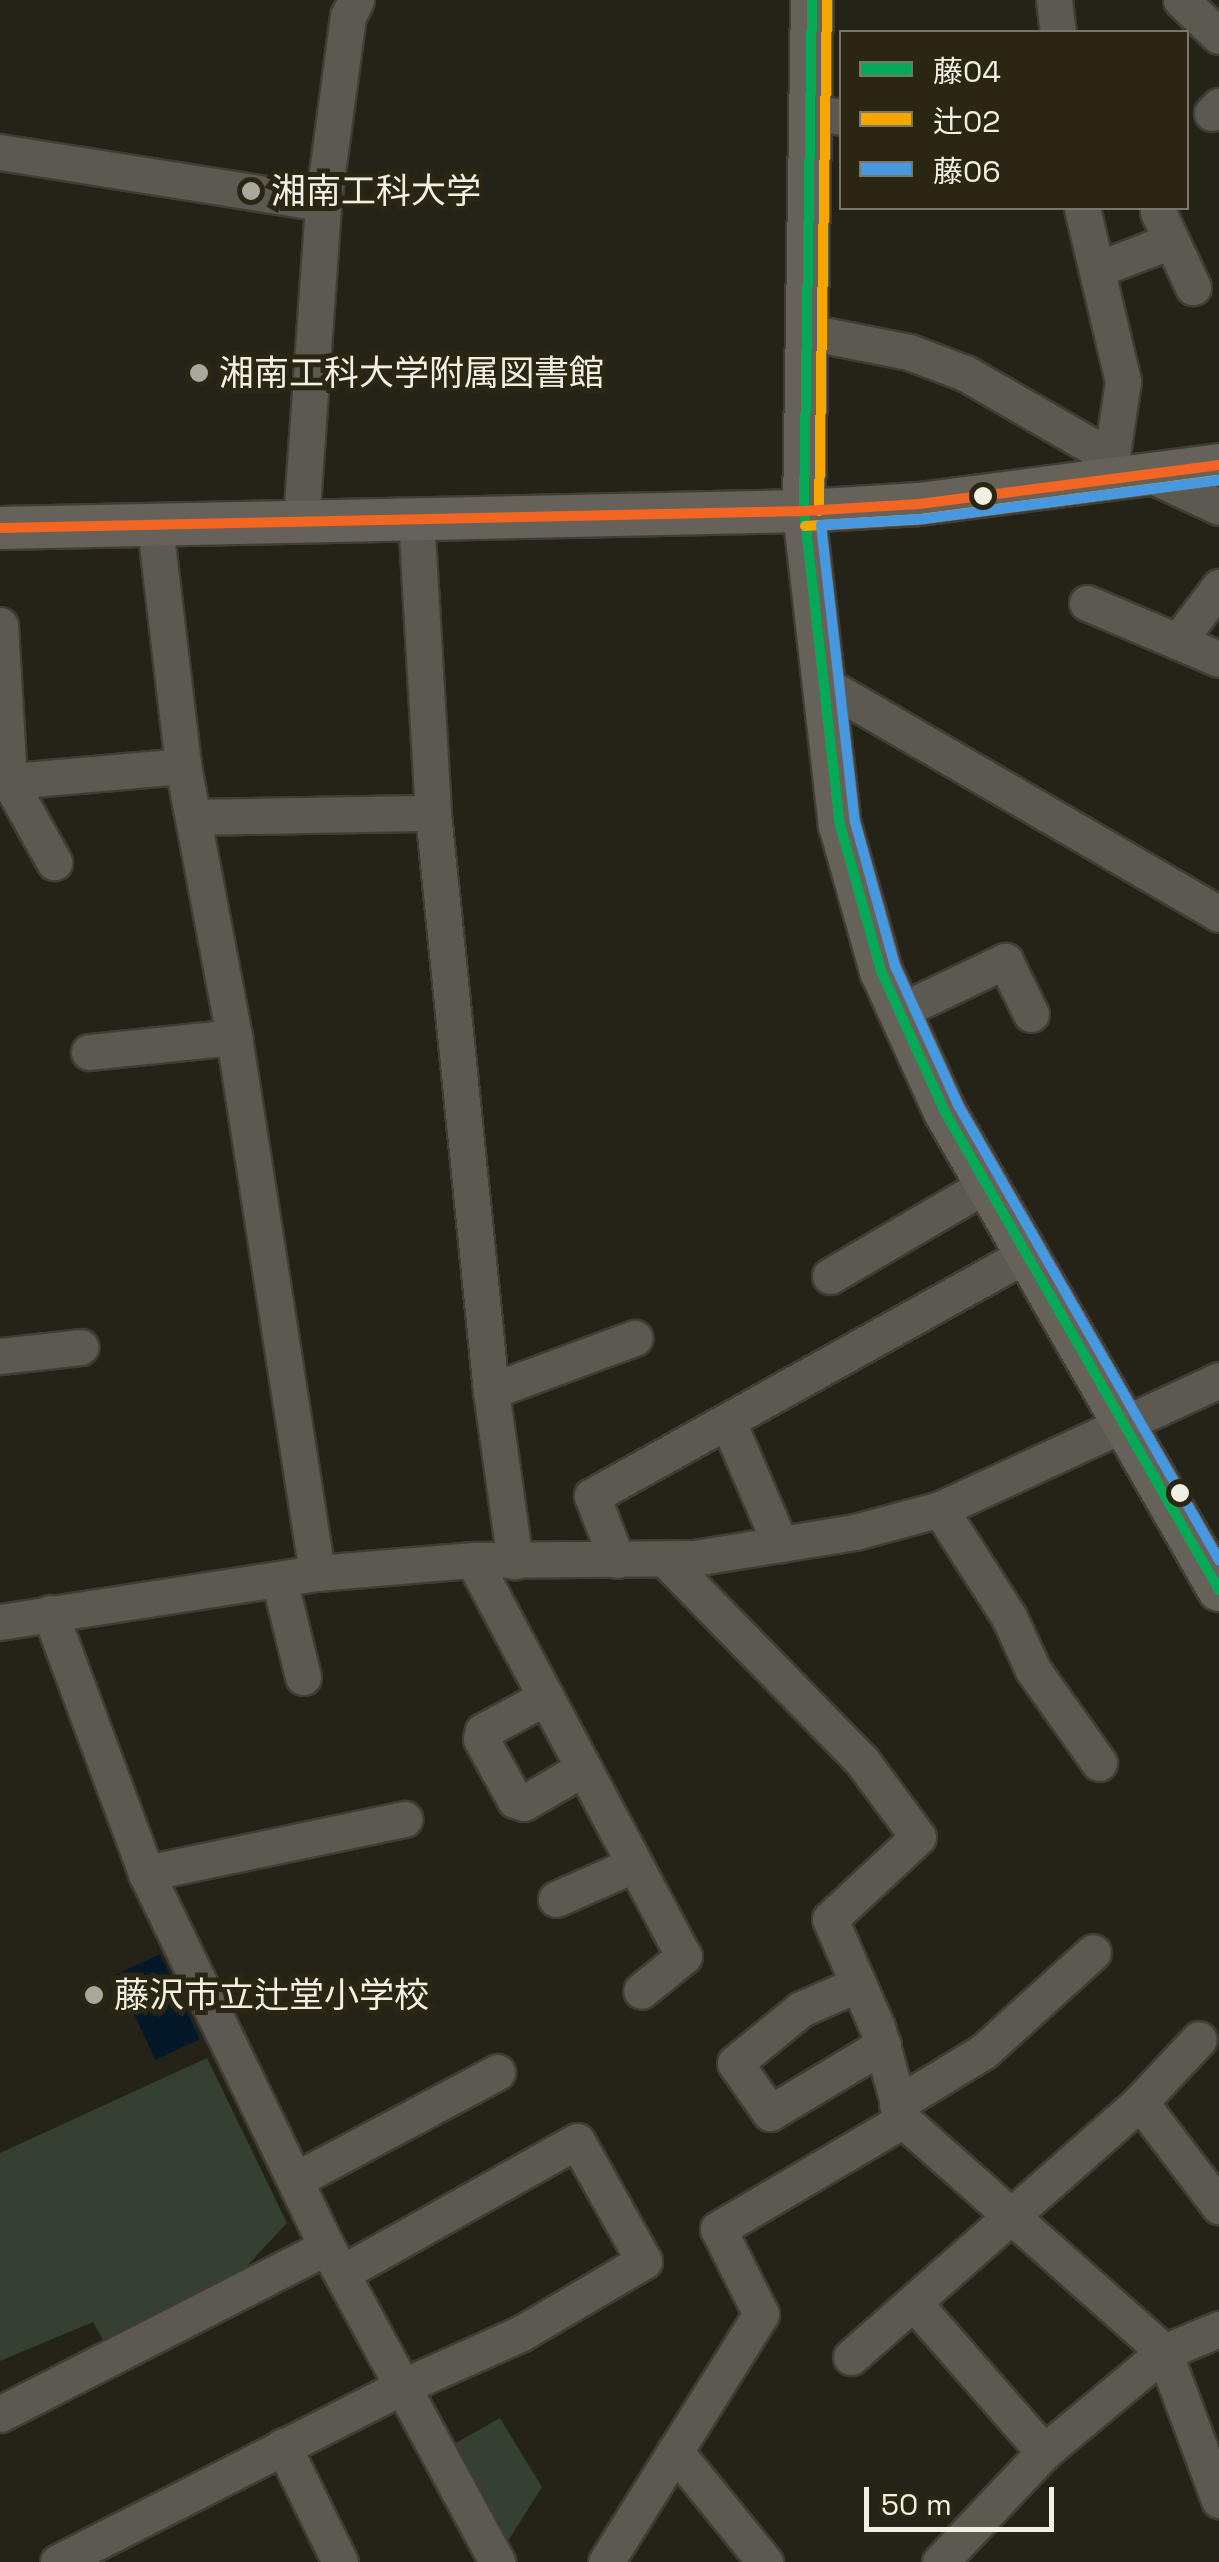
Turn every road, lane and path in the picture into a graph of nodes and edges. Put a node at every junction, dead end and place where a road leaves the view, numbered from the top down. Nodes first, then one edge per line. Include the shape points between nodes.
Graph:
1 (356, 0) edge
2 (812, 0) edge
3 (1054, 0) edge
4 (1181, 0) edge
5 (1058, 30) edge
6 (1219, 36) edge
7 (826, 114) edge
8 (0, 152) edge
9 (322, 203) junction
10 (1083, 210) edge
11 (1098, 269) junction
12 (1193, 287) dead end
13 (803, 331) junction
14 (1219, 465) edge
15 (1122, 470) junction
16 (1219, 507) edge
17 (804, 511) junction
18 (416, 517) junction
19 (302, 521) junction
20 (155, 526) junction
21 (0, 528) edge
22 (1219, 587) edge
23 (1095, 617) dead end
24 (0, 625) edge
25 (1178, 642) junction
26 (1219, 659) edge
27 (822, 683) junction
28 (183, 766) junction
29 (5, 782) edge
30 (433, 813) junction
31 (193, 817) junction
32 (54, 862) dead end
33 (1218, 910) edge
34 (898, 1012) junction
35 (1031, 1014) dead end
36 (234, 1036) junction
37 (89, 1052) dead end
38 (986, 1185) junction
39 (1026, 1255) junction
40 (830, 1276) dead end
41 (634, 1338) dead end
42 (80, 1346) dead end
43 (0, 1356) edge
44 (1219, 1380) edge
45 (491, 1390) junction
46 (728, 1422) junction
47 (1122, 1422) junction
48 (940, 1509) junction
49 (780, 1544) junction
50 (664, 1558) junction
51 (473, 1560) junction
52 (617, 1560) junction
53 (515, 1562) junction
54 (317, 1573) junction
55 (279, 1579) junction
56 (1219, 1590) edge
57 (50, 1614) junction
58 (0, 1622) edge
59 (304, 1677) dead end
60 (546, 1697) junction
61 (1099, 1764) dead end
62 (584, 1768) junction
63 (404, 1819) dead end
64 (634, 1864) junction
65 (146, 1873) junction
66 (556, 1898) dead end
67 (1093, 1952) dead end
68 (858, 1984) junction
69 (641, 1991) dead end
70 (1199, 2039) dead end
71 (883, 2045) junction
72 (497, 2072) dead end
73 (1140, 2102) junction
74 (900, 2112) junction
75 (296, 2179) junction
76 (1219, 2206) edge
77 (1013, 2217) junction
78 (335, 2260) junction
79 (914, 2303) junction
80 (1219, 2329) edge
81 (1164, 2352) junction
82 (851, 2357) dead end
83 (399, 2388) junction
84 (0, 2414) edge
85 (283, 2446) junction
86 (675, 2451) junction
87 (1044, 2452) junction
88 (1219, 2500) edge
89 (58, 2562) edge
90 (340, 2562) edge
91 (497, 2562) edge
92 (606, 2562) edge
93 (765, 2562) edge
94 (940, 2562) edge

1 - 9 street via 348,16
2 - 7 main road
3 - 5 street
4 - 6 street
7 - 13 main road
8 - 9 street
9 - 19 street
10 - 11 street
11 - 12 street via 1165,226
11 - 15 street via 1123,380
13 - 15 street via 909,352 965,373
13 - 17 main road
14 - 15 main road
15 - 16 street
15 - 17 main road
17 - 18 main road
17 - 27 main road
18 - 19 main road
18 - 30 street
19 - 20 main road
20 - 21 main road
20 - 28 street
22 - 25 street
23 - 25 street
24 - 29 street
25 - 26 street
27 - 33 street
27 - 34 main road via 840,825
28 - 29 street
28 - 31 street
29 - 32 street
30 - 31 street
30 - 45 street
31 - 36 street
34 - 35 street via 1006,960
34 - 38 main road
36 - 37 street
36 - 54 street
38 - 39 main road
38 - 40 street
39 - 46 street
39 - 47 main road
41 - 45 street
42 - 43 street
44 - 47 street
45 - 53 street
46 - 49 street
46 - 52 street via 592,1496
47 - 48 street
47 - 56 main road
48 - 49 street
48 - 61 street via 1009,1617 1033,1670
49 - 50 street
50 - 52 street
50 - 68 street via 862,1761 918,1837 830,1919
51 - 53 street
51 - 54 street
51 - 60 street
52 - 53 street
54 - 55 street
55 - 57 street
55 - 59 street
57 - 58 street
57 - 65 street
60 - 62 street
60 - 62 street via 481,1739 515,1800 524,1803
62 - 64 street
63 - 65 street
64 - 66 street
64 - 69 street via 684,1956
65 - 75 street
67 - 74 street via 984,2051
68 - 71 street
68 - 71 street via 801,2009 735,2062 770,2114
70 - 73 street
71 - 74 street
72 - 75 street
73 - 76 street
73 - 77 street
74 - 77 street
74 - 86 street via 718,2229 761,2314
75 - 78 street
77 - 79 street
77 - 81 street
78 - 83 street
78 - 83 street via 578,2141 644,2261 520,2334
78 - 84 street
79 - 82 street
79 - 87 street
80 - 81 street
81 - 87 street
81 - 88 street
83 - 85 street
83 - 91 street
85 - 89 street
85 - 90 street
86 - 92 street
86 - 93 street
87 - 94 street

